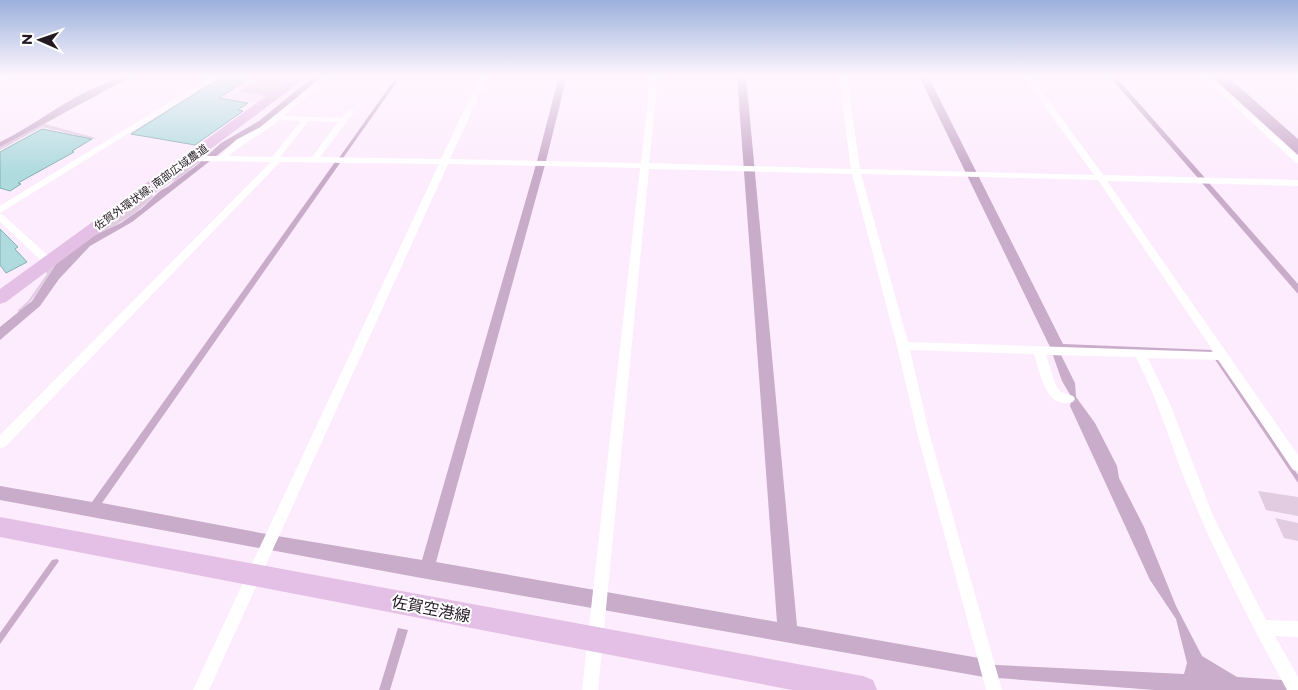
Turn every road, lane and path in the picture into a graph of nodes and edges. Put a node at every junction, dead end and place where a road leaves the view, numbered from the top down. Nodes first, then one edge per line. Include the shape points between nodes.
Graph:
1 (165, 108) edge
2 (260, 108) edge
3 (288, 108) edge
4 (469, 108) edge
5 (651, 108) edge
6 (847, 108) edge
7 (1050, 108) edge
8 (1241, 108) edge
9 (350, 112) dead end
10 (277, 118) junction
11 (307, 119) junction
12 (343, 120) junction
13 (220, 157) junction
14 (196, 158) junction
15 (276, 158) junction
16 (314, 159) junction
17 (1298, 160) edge
18 (444, 162) junction
19 (645, 166) junction
20 (856, 171) junction
21 (1100, 178) junction
22 (1298, 183) edge
23 (0, 210) edge
24 (1, 220) edge
25 (49, 262) junction
26 (0, 298) edge
27 (903, 346) junction
28 (1043, 351) junction
29 (1140, 354) junction
30 (1216, 356) junction
31 (1069, 399) dead end
32 (0, 443) edge
33 (1298, 466) edge
34 (0, 527) edge
35 (259, 564) junction
36 (1262, 628) junction
37 (1298, 629) edge
38 (596, 640) junction
39 (993, 686) edge
40 (201, 690) edge
41 (590, 690) edge
42 (863, 690) edge
43 (1296, 690) edge

1 - 23 street
2 - 14 main road, 佐賀外環状線; 南部広域農道
3 - 10 street
4 - 18 street
5 - 19 street
6 - 20 street
7 - 21 street
8 - 17 street
9 - 12 street
10 - 11 street
10 - 13 street
11 - 12 street
11 - 15 street
12 - 16 street
13 - 14 street
13 - 15 street
14 - 25 main road, 佐賀外環状線; 南部広域農道
15 - 16 street
15 - 32 street
16 - 18 street
18 - 19 street
18 - 35 street
19 - 20 street
19 - 38 street
20 - 21 street
20 - 27 street
21 - 22 street
21 - 30 street
24 - 25 street
25 - 26 main road, 佐賀外環状線; 南部広域農道
27 - 28 street
27 - 39 street via 923,432
28 - 29 street
28 - 31 street via 1052,388 1057,396
29 - 30 street
29 - 36 street via 1167,412 1196,492 1231,570
30 - 33 street
34 - 35 main road, 佐賀空港線
35 - 38 main road, 佐賀空港線
35 - 40 street
36 - 37 street
36 - 43 street
38 - 41 street
38 - 42 main road, 佐賀空港線

